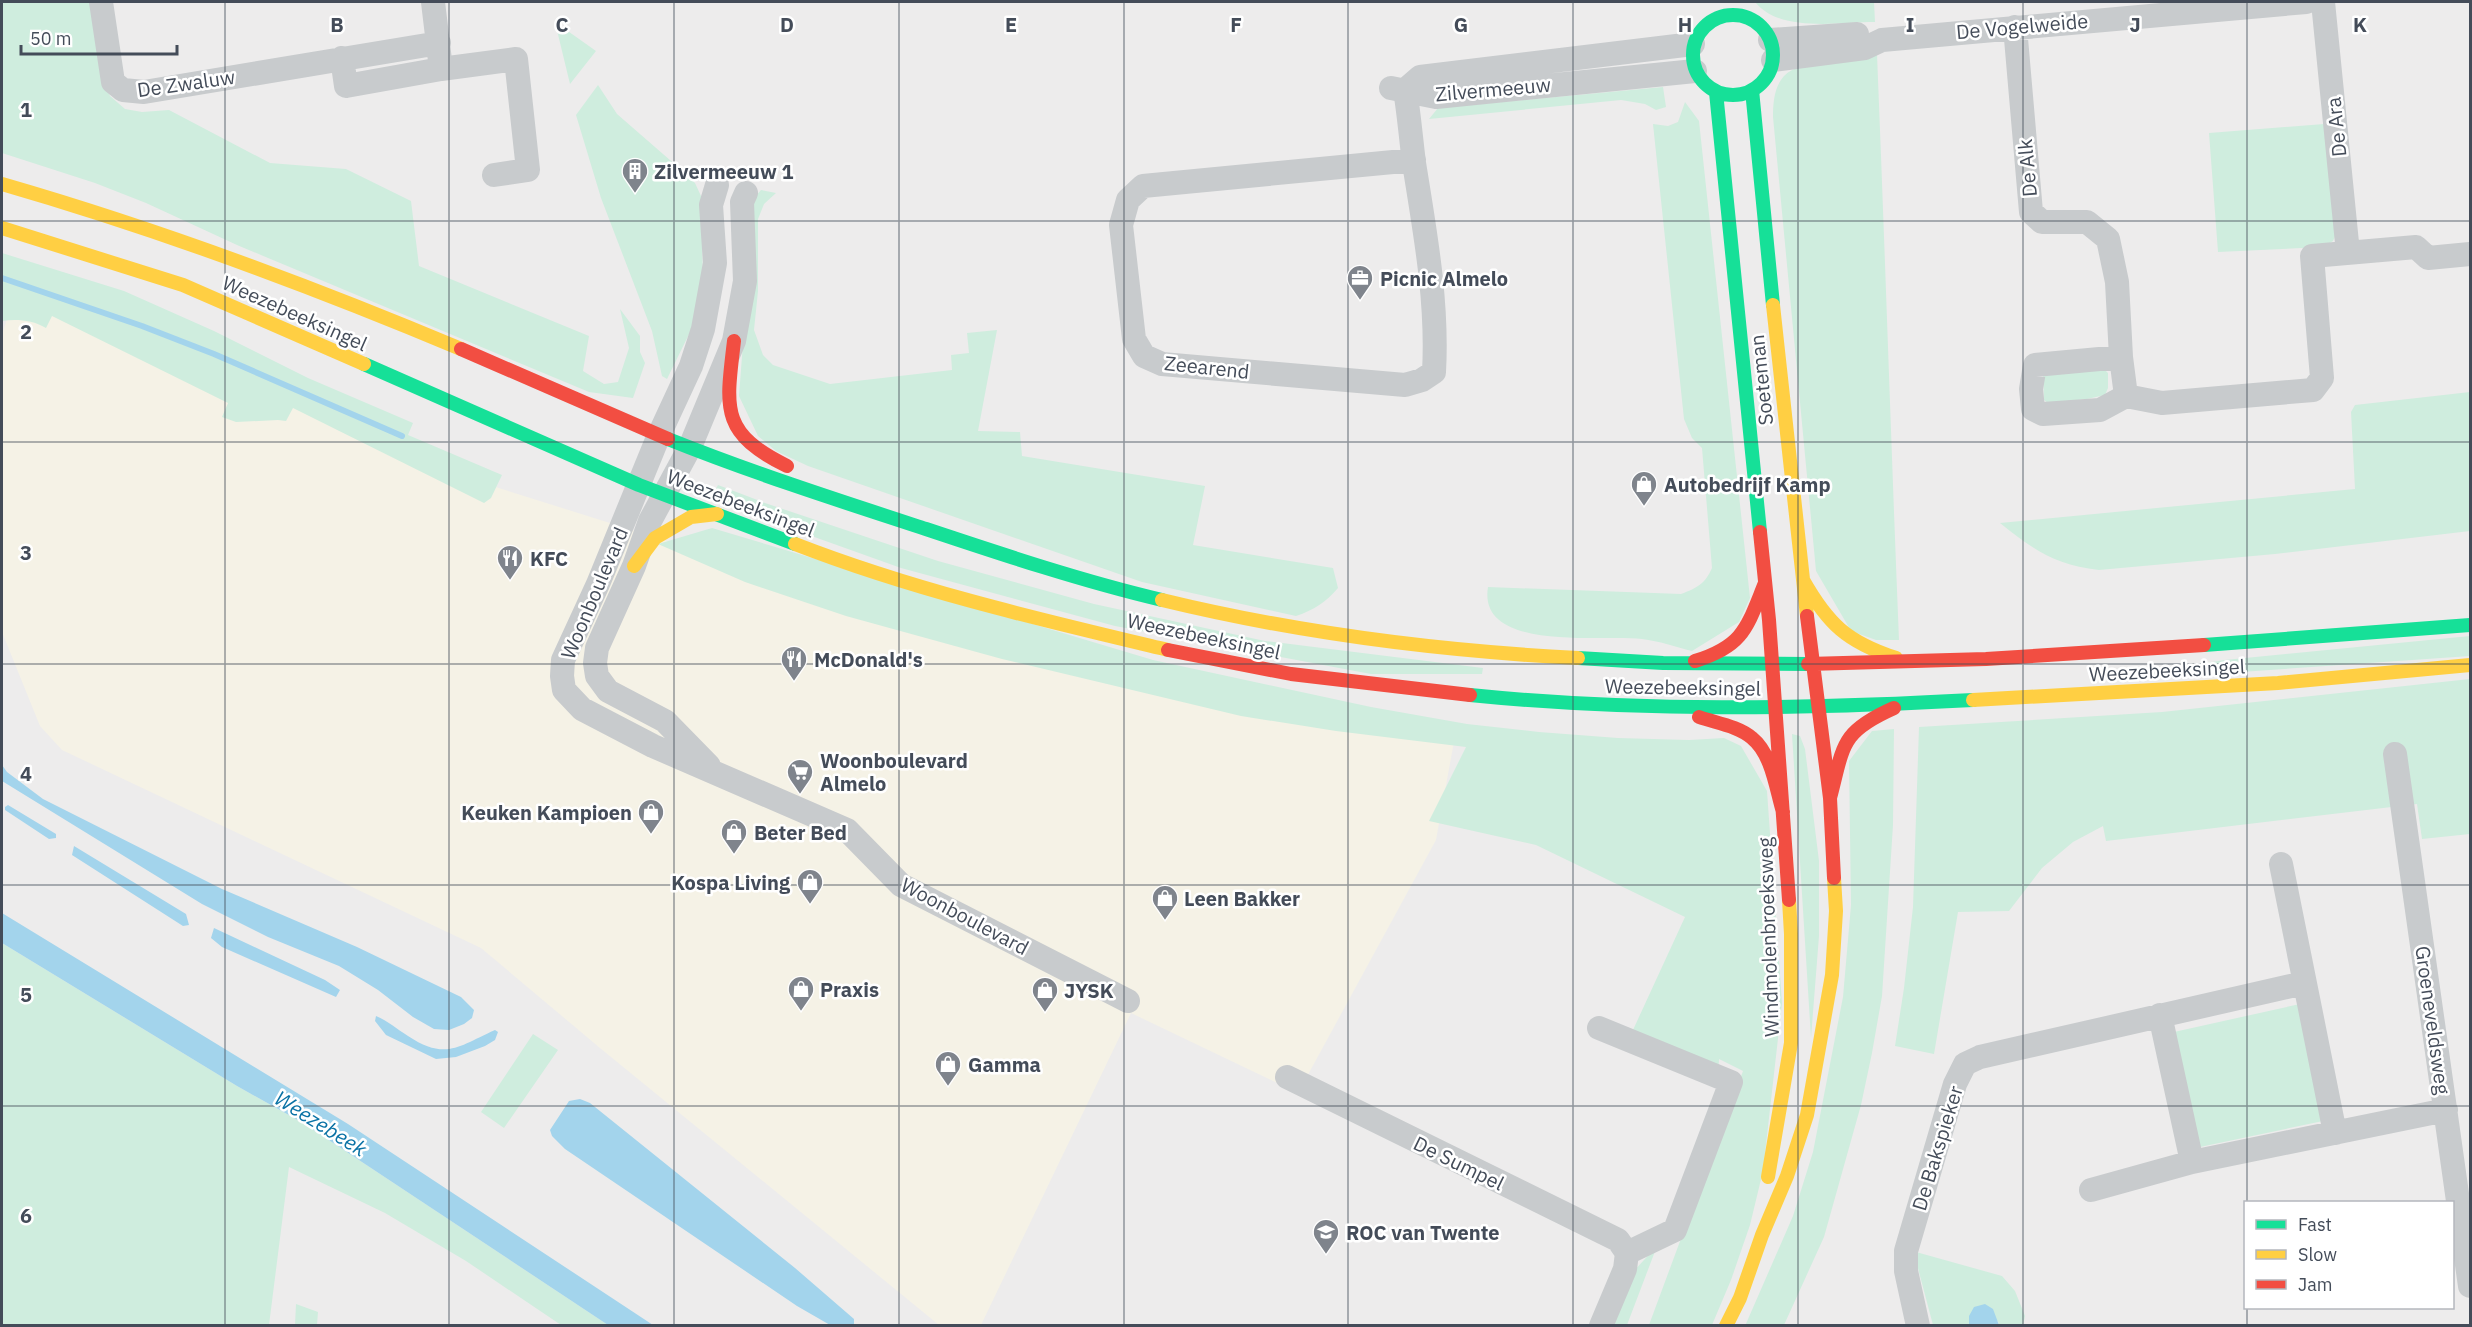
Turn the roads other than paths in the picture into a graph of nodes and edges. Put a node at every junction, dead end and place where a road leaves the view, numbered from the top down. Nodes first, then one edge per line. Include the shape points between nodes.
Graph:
1 (101, 2) edge
2 (433, 2) edge
3 (1744, 2) edge
4 (2306, 2) edge
5 (2323, 2) edge
6 (2136, 9) edge
7 (1747, 17) junction
8 (2015, 27) junction
9 (439, 43) junction
10 (1694, 44) junction
11 (1772, 50) junction
12 (342, 58) junction
13 (441, 69) junction
14 (1695, 70) junction
15 (1398, 89) junction
16 (1752, 90) junction
17 (1716, 92) junction
18 (1414, 160) junction
19 (494, 175) dead end
20 (2, 184) edge
21 (717, 184) dead end
22 (746, 193) dead end
23 (2, 228) edge
24 (2348, 253) junction
25 (2470, 254) edge
26 (734, 341) junction
27 (2121, 357) junction
28 (2126, 396) junction
29 (659, 435) junction
30 (690, 447) junction
31 (639, 485) junction
32 (664, 494) junction
33 (838, 500) junction
34 (717, 514) junction
35 (634, 566) junction
36 (1803, 580) junction
37 (1765, 583) junction
38 (2470, 625) edge
39 (1912, 662) junction
40 (1678, 665) junction
41 (2470, 665) edge
42 (1773, 666) junction
43 (1813, 666) junction
44 (653, 703) junction
45 (1902, 704) junction
46 (1819, 707) junction
47 (1669, 708) junction
48 (1775, 708) junction
49 (618, 728) junction
50 (2395, 754) dead end
51 (715, 772) junction
52 (1830, 798) junction
53 (1783, 812) junction
54 (2281, 864) dead end
55 (2304, 983) junction
56 (1128, 1001) dead end
57 (2160, 1015) junction
58 (1599, 1028) dead end
59 (1287, 1077) dead end
60 (2446, 1110) junction
61 (2335, 1133) junction
62 (2192, 1162) junction
63 (2091, 1190) dead end
64 (1762, 1235) junction
65 (1627, 1252) junction
66 (2470, 1286) edge
67 (1601, 1326) edge
68 (1726, 1326) edge
69 (1918, 1326) edge

1 - 12 street, De Zwaluw via 113,82 123,90 144,92
2 - 9 street
3 - 7 main road
4 - 6 street, De Vogelweide
5 - 24 street, De Ara
6 - 8 street, De Vogelweide
7 - 10 main road via 1707,18
7 - 11 main road via 1760,25
8 - 11 street, De Vogelweide via 1882,40 1865,48
8 - 27 street, De Alk via 2031,212 2042,222 2087,222 2108,239 2117,282
9 - 12 street, De Zwaluw
9 - 13 street
10 - 14 main road
10 - 15 street, Zilvermeeuw via 1420,77
11 - 16 main road via 1766,77
12 - 13 street via 346,86
13 - 19 street via 516,59 528,170
14 - 15 street, Zilvermeeuw via 1436,97
14 - 17 main road
15 - 18 street, Zeearend
16 - 17 main road via 1734,95
16 - 36 main road, Soeteman
17 - 37 main road, Soeteman
18 - 18 street, Zeearend via 1427,237 1436,335 1434,372 1405,385 1162,364 1144,356 1134,339 1121,225 1128,200 1143,186
20 - 29 main road, Weezebeeksingel via 279,276
21 - 29 street via 711,205 715,263 703,329 691,366
22 - 26 street via 742,202 745,280
23 - 31 main road, Weezebeeksingel via 183,285
24 - 25 street via 2416,247 2428,258
24 - 28 street via 2312,256 2322,378 2313,390 2162,404
26 - 30 street
26 - 33 main road via 728,399 732,423 744,441 764,456 802,472
27 - 28 street, De Alk
27 - 28 street via 2035,365 2033,409 2043,414 2100,410
29 - 30 main road, Weezebeeksingel
29 - 31 street, Woonboulevard
30 - 32 street, Woonboulevard
30 - 33 main road, Weezebeeksingel
31 - 32 main road, Weezebeeksingel
31 - 49 street, Woonboulevard via 564,660 562,676 564,690 577,705
32 - 34 main road, Weezebeeksingel
32 - 35 street, Woonboulevard
33 - 40 main road, Weezebeeksingel via 1092,581 1179,605 1304,630 1474,653
34 - 35 main road via 691,517 655,538
34 - 47 main road, Weezebeeksingel via 838,561 992,608 1194,656 1395,688 1559,703
35 - 44 street, Woonboulevard via 597,648 595,663 597,676 608,691
36 - 39 main road via 1820,610 1842,634 1875,652
36 - 43 main road, Soeteman
37 - 40 main road via 1740,638 1727,649
37 - 42 main road, Soeteman
38 - 39 main road, Weezebeeksingel via 2220,645
39 - 43 main road, Weezebeeksingel
40 - 42 main road, Weezebeeksingel
41 - 45 main road, Weezebeeksingel via 2278,683
42 - 43 main road, Weezebeeksingel
42 - 48 main road, Windmolenbroeksweg
43 - 46 main road, Soeteman
44 - 49 street via 640,721
44 - 51 street, Woonboulevard via 665,721
45 - 46 main road, Weezebeeksingel
45 - 52 main road via 1854,731
46 - 48 main road, Weezebeeksingel
46 - 52 main road, Windmolenbroeksweg
47 - 48 main road, Weezebeeksingel
47 - 53 main road via 1754,738 1763,751
48 - 53 main road, Windmolenbroeksweg
49 - 51 street, Woonboulevard
50 - 60 street, Groeneveldsweg
51 - 56 street, Woonboulevard via 847,830 901,885
52 - 64 main road, Windmolenbroeksweg via 1836,911 1832,975 1807,1115
53 - 64 main road, Windmolenbroeksweg via 1791,934 1791,1043
54 - 55 street
55 - 57 street, De Bakspieker
55 - 61 street
57 - 62 street
57 - 69 street, De Bakspieker via 1980,1057 1965,1064 1955,1084 1906,1251 1906,1271
58 - 65 street via 1731,1082 1676,1230
59 - 65 street, De Sumpel via 1618,1240
60 - 61 street
60 - 66 street, Groeneveldsweg
61 - 62 street
62 - 63 street
64 - 68 main road, Windmolenbroeksweg
65 - 67 street via 1625,1269

